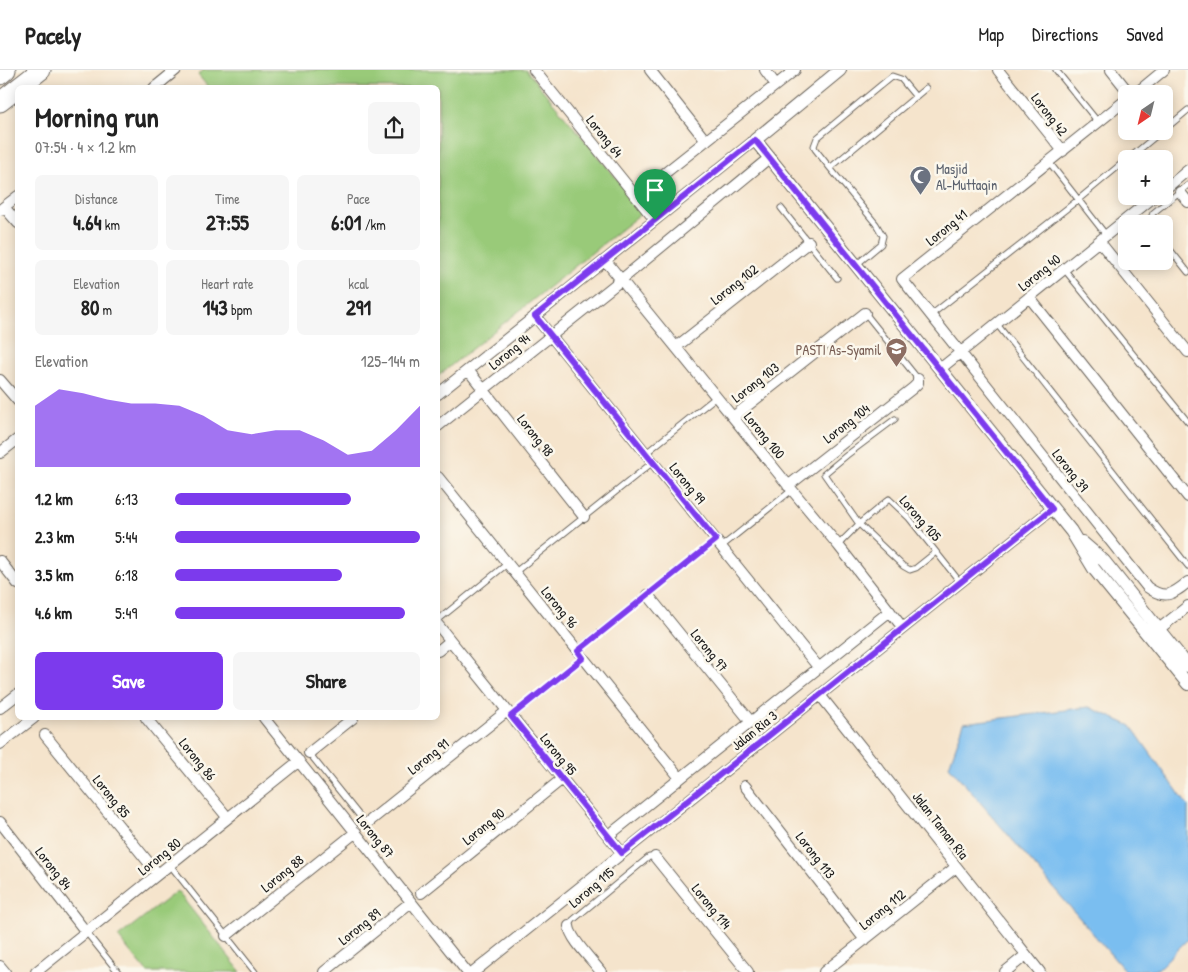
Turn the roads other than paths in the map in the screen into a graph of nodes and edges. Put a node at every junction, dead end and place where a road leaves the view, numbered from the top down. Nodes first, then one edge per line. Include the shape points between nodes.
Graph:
1 (6, 70) edge
2 (41, 70) edge
3 (176, 70) edge
4 (534, 70) edge
5 (650, 70) edge
6 (764, 70) edge
7 (795, 70) edge
8 (840, 70) edge
9 (998, 70) edge
10 (1056, 70) edge
11 (1111, 70) edge
12 (1164, 70) edge
13 (0, 75) edge
14 (22, 85) edge
15 (158, 85) edge
16 (776, 85) junction
17 (1123, 85) edge
18 (1145, 85) edge
19 (926, 88) dead end
20 (15, 90) edge
21 (916, 97) junction
22 (0, 102) edge
23 (1118, 106) edge
24 (1188, 110) edge
25 (1098, 122) junction
26 (1173, 122) edge
27 (755, 140) junction
28 (1151, 140) edge
29 (706, 141) junction
30 (1139, 150) edge
31 (1062, 151) junction
32 (769, 158) junction
33 (1049, 162) junction
34 (1118, 167) edge
35 (830, 168) junction
36 (1188, 170) edge
37 (1173, 182) edge
38 (1184, 188) edge
39 (636, 196) junction
40 (15, 198) edge
41 (1078, 199) junction
42 (1188, 202) edge
43 (1144, 205) edge
44 (781, 208) dead end
45 (2, 209) edge
46 (1152, 215) edge
47 (15, 220) edge
48 (655, 220) junction
49 (1103, 238) junction
50 (809, 242) junction
51 (1173, 253) edge
52 (605, 260) junction
53 (856, 265) junction
54 (1064, 269) junction
55 (1188, 272) edge
56 (837, 278) dead end
57 (621, 280) junction
58 (1029, 297) junction
59 (865, 313) joint
60 (931, 315) junction
61 (535, 316) junction
62 (996, 323) junction
63 (551, 336) junction
64 (676, 347) junction
65 (960, 352) junction
66 (1188, 352) edge
67 (940, 369) junction
68 (468, 370) junction
69 (0, 380) edge
70 (918, 380) joint
71 (483, 390) junction
72 (440, 392) edge
73 (716, 397) junction
74 (15, 398) edge
75 (733, 417) junction
76 (895, 419) dead end
77 (1188, 422) edge
78 (440, 424) edge
79 (15, 441) edge
80 (0, 453) edge
81 (646, 453) junction
82 (653, 462) junction
83 (440, 479) edge
84 (790, 488) junction
85 (1188, 497) edge
86 (1052, 509) junction
87 (584, 517) junction
88 (859, 524) junction
89 (718, 544) junction
90 (838, 545) junction
91 (936, 552) junction
92 (0, 561) edge
93 (508, 564) junction
94 (1188, 566) edge
95 (514, 572) junction
96 (15, 580) edge
97 (961, 582) junction
98 (1188, 582) edge
99 (648, 595) junction
100 (1188, 606) edge
101 (890, 611) junction
102 (440, 618) edge
103 (440, 628) edge
104 (903, 628) junction
105 (1154, 633) junction
106 (450, 641) junction
107 (440, 649) edge
108 (580, 654) junction
109 (1186, 659) edge
110 (819, 668) junction
111 (1188, 684) edge
112 (820, 695) junction
113 (15, 696) edge
114 (0, 708) edge
115 (509, 713) junction
116 (31, 720) edge
117 (148, 720) edge
118 (266, 720) edge
119 (350, 720) edge
120 (751, 722) junction
121 (45, 736) dead end
122 (0, 744) edge
123 (309, 753) joint
124 (299, 761) junction
125 (680, 778) junction
126 (562, 779) junction
127 (745, 786) dead end
128 (228, 818) junction
129 (0, 822) edge
130 (366, 824) joint
131 (356, 832) junction
132 (608, 836) junction
133 (622, 853) junction
134 (655, 857) joint
135 (170, 865) junction
136 (956, 867) junction
137 (158, 874) junction
138 (421, 893) dead end
139 (411, 902) junction
140 (569, 926) joint
141 (86, 932) junction
142 (226, 936) junction
143 (865, 940) junction
144 (1026, 955) junction
145 (0, 966) edge
146 (4, 972) edge
147 (36, 972) edge
148 (118, 972) edge
149 (255, 972) edge
150 (324, 972) edge
151 (467, 972) edge
152 (474, 972) edge
153 (601, 972) edge
154 (748, 972) edge
155 (824, 972) edge
156 (1005, 972) edge
157 (1040, 972) edge

1 - 13 highway
2 - 14 highway
3 - 15 street
4 - 39 street, Lorong 64
5 - 29 street
6 - 16 street
7 - 16 street
8 - 27 street
9 - 31 street, Lorong 42
10 - 25 lane
11 - 17 street
12 - 18 street
16 - 29 street
19 - 21 lane
20 - 22 highway
21 - 35 lane
21 - 35 lane via 901,79 892,76 817,138 815,149
23 - 25 street, Lorong 41
24 - 26 lane
25 - 31 street, Lorong 41
27 - 32 street
27 - 48 street
28 - 30 lane
29 - 39 street
31 - 33 street, Lorong 41
32 - 53 street
32 - 57 street, Lorong 94
33 - 41 lane
33 - 60 street, Lorong 41 via 902,279
34 - 41 lane
35 - 53 lane via 883,236 881,244
36 - 37 street
38 - 42 street
38 - 46 lane
39 - 48 street, Lorong 64
40 - 45 street
41 - 49 lane
41 - 60 lane
43 - 49 street, Lorong 40
44 - 50 lane
45 - 47 street
48 - 52 street
49 - 54 street, Lorong 40
49 - 66 street
50 - 56 lane
50 - 64 street, Lorong 102
51 - 55 lane
52 - 57 street, Lorong 100
52 - 61 street
53 - 67 street
54 - 58 street, Lorong 40
54 - 77 lane
57 - 63 street, Lorong 94
57 - 64 street, Lorong 100
58 - 62 street, Lorong 40
58 - 85 street
59 - 70 lane
59 - 75 street, Lorong 103
60 - 65 street, Lorong 41
61 - 63 street, Lorong 99
61 - 68 street
62 - 65 street, Lorong 40
62 - 94 lane
63 - 71 street, Lorong 94
63 - 81 street, Lorong 99
64 - 73 street, Lorong 100
65 - 67 street, Lorong 40
65 - 98 street, Lorong 39 via 1146,587 1165,596
67 - 86 street
68 - 71 street, Lorong 98
68 - 72 street
69 - 74 street
70 - 84 street, Lorong 104 via 913,388
71 - 78 street, Lorong 94
71 - 87 street, Lorong 98
73 - 75 street, Lorong 100
73 - 81 lane
75 - 84 street, Lorong 100
76 - 88 lane via 824,474
79 - 80 street
81 - 82 street, Lorong 99
82 - 87 lane
82 - 89 street, Lorong 99
83 - 93 street, Lorong 96
84 - 89 lane
84 - 90 street, Lorong 100
86 - 97 street, Jalan Ria 3
86 - 105 street via 1071,532 1104,561
87 - 95 lane
88 - 90 lane, Lorong 105
88 - 91 lane via 910,570
88 - 91 lane, Lorong 105 via 890,499
89 - 99 lane
89 - 110 street, Lorong 99
90 - 101 street, Lorong 100
91 - 97 lane, Lorong 105
92 - 96 street
93 - 95 street, Lorong 96
93 - 102 lane
95 - 108 street, Lorong 96
97 - 104 street, Jalan Ria 3
99 - 108 lane
99 - 120 street, Lorong 97
100 - 105 street
101 - 104 street, Lorong 100
101 - 110 street
103 - 106 street, Lorong 95
104 - 112 street, Jalan Ria 3
105 - 109 street
105 - 111 street
106 - 107 street
106 - 115 street, Lorong 95
108 - 115 lane
108 - 125 street, Lorong 96
110 - 120 street
112 - 133 street, Jalan Ria 3
112 - 136 street, Jalan Taman Ria
113 - 114 street
115 - 126 street, Lorong 95
115 - 130 street, Lorong 91
116 - 122 street
117 - 128 street, Lorong 86
118 - 124 street, Lorong 87
119 - 123 street
120 - 125 street
121 - 137 street, Lorong 85
123 - 130 lane
124 - 128 street, Lorong 80
124 - 131 street, Lorong 87
125 - 132 street
126 - 132 street, Lorong 95
126 - 138 street, Lorong 90
127 - 143 street, Lorong 113
128 - 135 street, Lorong 80
129 - 141 street, Lorong 84
131 - 139 street, Lorong 87
131 - 142 street, Lorong 88
132 - 133 street, Lorong 95
133 - 152 street, Jalan Ria 3
134 - 140 lane, Lorong 115 via 649,857
134 - 154 street, Lorong 114
135 - 137 street, Lorong 80
135 - 142 lane
136 - 143 street, Lorong 112
136 - 144 street, Jalan Taman Ria
137 - 141 street, Lorong 80
139 - 150 street, Lorong 89
139 - 151 street, Lorong 87
140 - 153 street, Lorong 115 via 574,938
141 - 147 street, Lorong 80
141 - 148 lane
142 - 149 lane
143 - 155 street, Lorong 112
144 - 156 street
144 - 157 street, Jalan Taman Ria
145 - 146 street

